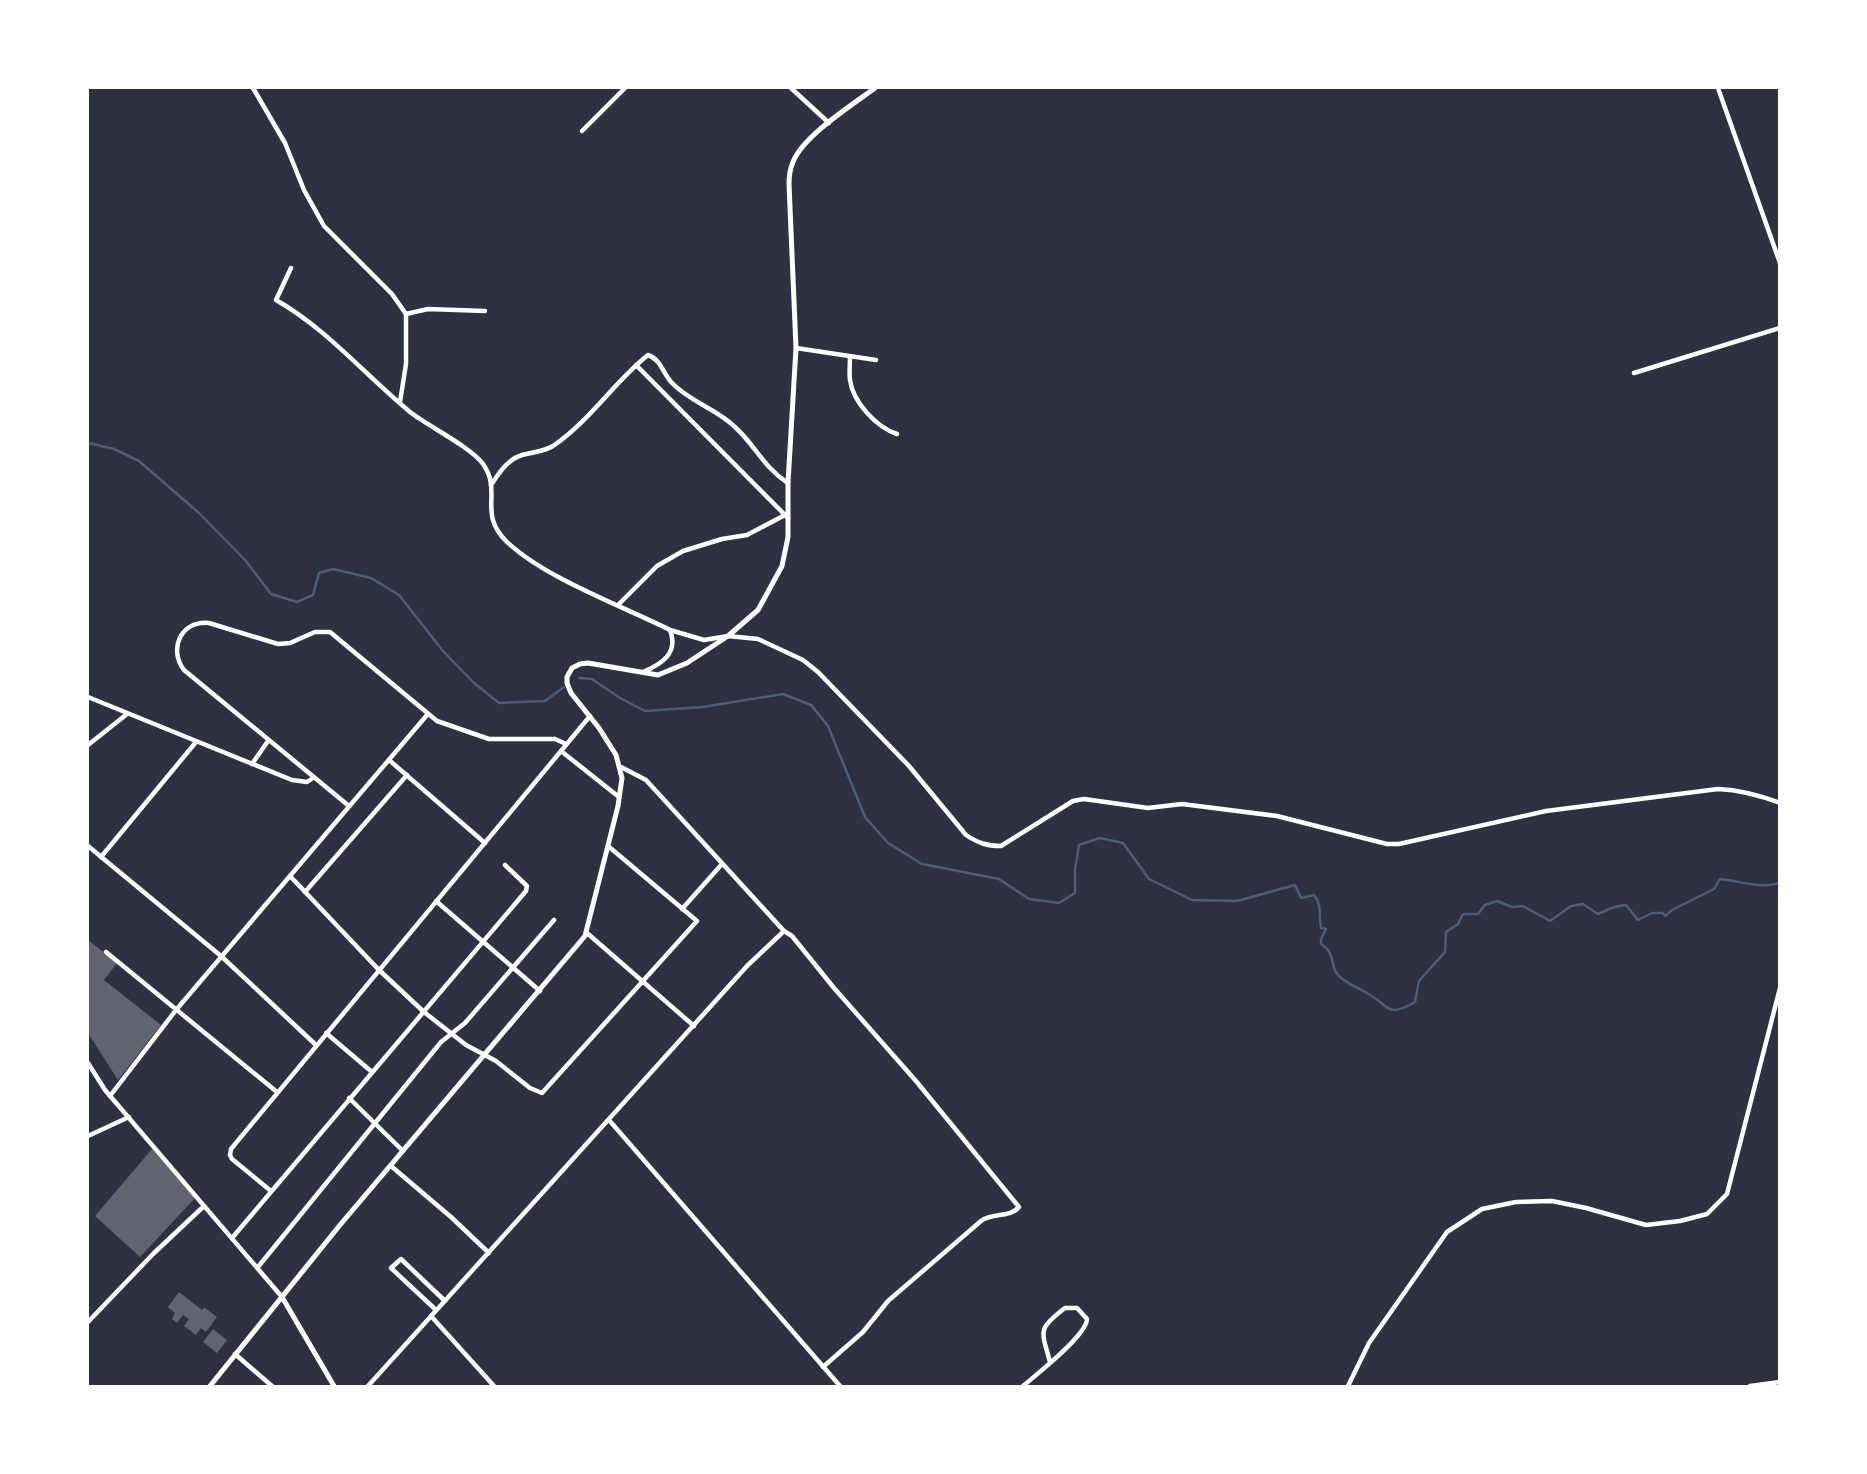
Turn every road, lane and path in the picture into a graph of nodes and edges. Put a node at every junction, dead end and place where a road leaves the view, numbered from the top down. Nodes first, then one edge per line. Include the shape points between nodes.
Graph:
1 (253, 88) edge
2 (625, 88) edge
3 (791, 88) edge
4 (875, 88) edge
5 (1718, 88) edge
6 (829, 122) junction
7 (582, 131) dead end
8 (1780, 263) edge
9 (291, 268) dead end
10 (485, 311) dead end
11 (406, 314) junction
12 (1780, 328) edge
13 (796, 348) junction
14 (850, 356) junction
15 (876, 360) dead end
16 (636, 365) junction
17 (1634, 373) dead end
18 (400, 402) junction
19 (897, 434) dead end
20 (788, 482) junction
21 (491, 485) junction
22 (787, 517) junction
23 (619, 604) junction
24 (670, 630) junction
25 (728, 636) junction
26 (643, 673) junction
27 (88, 697) edge
28 (127, 714) junction
29 (427, 714) junction
30 (590, 716) junction
31 (268, 741) junction
32 (196, 742) junction
33 (566, 744) junction
34 (88, 745) edge
35 (561, 751) junction
36 (389, 760) junction
37 (252, 764) junction
38 (621, 767) junction
39 (407, 775) junction
40 (313, 778) junction
41 (620, 797) junction
42 (1780, 803) edge
43 (349, 806) junction
44 (485, 843) junction
45 (88, 846) edge
46 (608, 846) junction
47 (101, 857) junction
48 (722, 864) junction
49 (505, 865) dead end
50 (289, 876) junction
51 (305, 892) junction
52 (436, 901) junction
53 (682, 909) junction
54 (554, 919) dead end
55 (784, 931) junction
56 (587, 933) junction
57 (483, 941) junction
58 (106, 953) dead end
59 (221, 956) junction
60 (513, 967) junction
61 (379, 970) junction
62 (643, 982) junction
63 (1780, 988) edge
64 (540, 991) junction
65 (176, 1010) junction
66 (424, 1012) junction
67 (694, 1026) junction
68 (326, 1033) junction
69 (451, 1034) junction
70 (316, 1045) junction
71 (485, 1056) junction
72 (88, 1063) edge
73 (372, 1072) junction
74 (277, 1092) junction
75 (110, 1096) junction
76 (349, 1098) junction
77 (129, 1117) junction
78 (610, 1120) junction
79 (375, 1124) junction
80 (88, 1136) edge
81 (403, 1151) junction
82 (391, 1166) junction
83 (271, 1191) junction
84 (204, 1206) junction
85 (232, 1238) junction
86 (489, 1253) junction
87 (258, 1267) junction
88 (282, 1297) junction
89 (445, 1301) junction
90 (436, 1310) junction
91 (431, 1316) junction
92 (88, 1322) edge
93 (235, 1354) junction
94 (1049, 1362) junction
95 (823, 1367) junction
96 (1780, 1382) edge
97 (210, 1387) edge
98 (272, 1387) edge
99 (334, 1387) edge
100 (368, 1387) edge
101 (494, 1387) edge
102 (840, 1387) edge
103 (1023, 1387) edge
104 (1348, 1387) edge
105 (1750, 1387) edge

1 - 11 street via 324,226
2 - 7 street
3 - 6 street
4 - 6 street
5 - 8 street
6 - 13 street via 802,147 790,169
9 - 18 street via 276,300 342,349
10 - 11 street via 428,309
11 - 18 street
12 - 17 street
13 - 14 street
13 - 20 street
14 - 15 street
14 - 19 street via 850,382 864,410
16 - 20 street via 653,356 671,383 735,426 763,463
16 - 21 street via 581,423 551,447 514,459
16 - 22 street
18 - 21 street via 483,463
20 - 22 street
21 - 23 street via 492,521 509,543 541,567
22 - 23 street via 747,536 683,551 657,566
22 - 25 street via 782,566 771,589 758,610
23 - 24 street
24 - 25 street via 704,640
24 - 26 street via 673,650
25 - 26 street via 669,672
25 - 42 street via 758,639 803,660 909,766 966,835 988,846 1001,846 1073,801 1084,799 1129,807 1182,804 1277,816 1387,844 1546,811 1718,789 1748,792
26 - 30 street via 593,663 574,667 567,683
27 - 28 street
28 - 32 street
28 - 34 street
29 - 31 street via 330,632 278,644 201,622 190,626 177,642 184,670
29 - 33 street via 489,739 555,739
29 - 36 street
30 - 33 street
30 - 38 street
31 - 37 street
31 - 40 street
32 - 37 street
32 - 47 street
33 - 35 street
35 - 41 street
35 - 44 street
36 - 39 street
36 - 43 street
37 - 40 street via 299,782
38 - 41 street
38 - 48 street via 646,780
39 - 44 street
39 - 51 street
40 - 43 street
41 - 46 street
43 - 50 street
44 - 52 street
45 - 47 street
46 - 53 street
46 - 56 street
47 - 59 street
48 - 53 street
48 - 55 street
49 - 57 street via 528,889
50 - 51 street
50 - 59 street
51 - 61 street
52 - 57 street
52 - 61 street
53 - 62 street via 697,921
54 - 60 street
55 - 67 street
55 - 95 street via 1020,1207 981,1221 888,1301 863,1332
56 - 62 street
56 - 64 street
57 - 60 street
57 - 66 street
58 - 65 street
59 - 65 street
59 - 70 street
60 - 64 street
60 - 69 street
61 - 66 street
61 - 68 street
62 - 67 street
62 - 71 street via 544,1092 536,1092
63 - 104 street via 1727,1194 1707,1213 1646,1225 1552,1201 1482,1209 1447,1232 1369,1343
64 - 71 street
65 - 74 street
65 - 75 street
66 - 69 street
66 - 73 street
67 - 78 street
68 - 70 street
68 - 73 street
69 - 71 street
69 - 79 street
70 - 74 street
71 - 81 street
72 - 75 street
73 - 76 street
74 - 83 street via 230,1154
75 - 77 street
76 - 79 street
76 - 83 street
77 - 80 street
77 - 84 street
78 - 86 street
78 - 95 street
79 - 81 street
79 - 87 street
81 - 82 street
82 - 86 street
82 - 88 street
83 - 85 street
84 - 85 street
84 - 92 street
85 - 87 street
86 - 89 street
87 - 88 street
88 - 93 street
88 - 99 street
89 - 90 street
89 - 90 street via 401,1259 391,1268
90 - 91 street
91 - 100 street
91 - 101 street
93 - 97 street
93 - 98 street
94 - 94 street via 1086,1325 1086,1318 1076,1308 1065,1308 1044,1328
94 - 103 street
95 - 102 street
96 - 105 street

